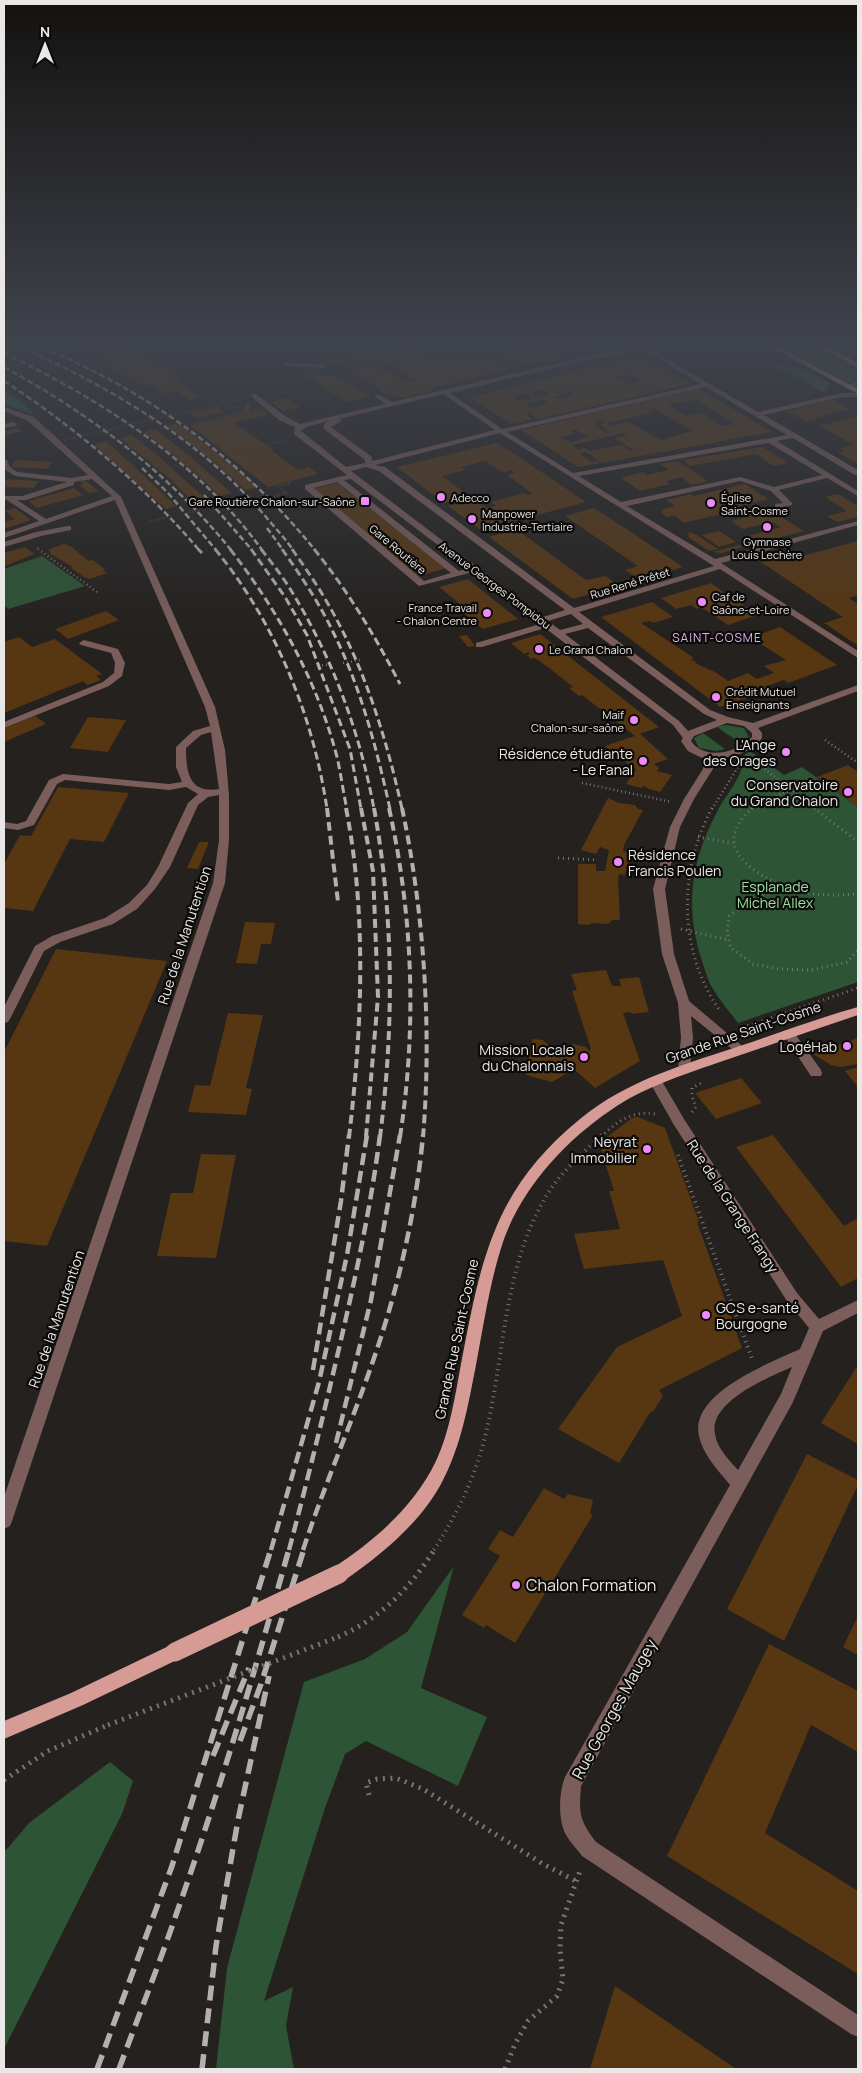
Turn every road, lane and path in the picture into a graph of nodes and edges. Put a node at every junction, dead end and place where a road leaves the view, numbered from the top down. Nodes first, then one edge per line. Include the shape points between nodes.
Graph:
1 (55, 441) edge
2 (281, 441) edge
3 (310, 441) edge
4 (345, 441) edge
5 (463, 441) edge
6 (517, 441) edge
7 (766, 441) edge
8 (771, 441) edge
9 (802, 441) edge
10 (267, 445) dead end
11 (239, 457) dead end
12 (4, 461) edge
13 (245, 462) dead end
14 (221, 463) dead end
15 (368, 465) junction
16 (197, 469) dead end
17 (229, 470) dead end
18 (345, 470) junction
19 (858, 472) edge
20 (4, 473) edge
21 (15, 474) junction
22 (171, 475) dead end
23 (204, 475) dead end
24 (573, 475) junction
25 (94, 476) junction
26 (353, 476) junction
27 (828, 476) junction
28 (81, 479) junction
29 (176, 480) dead end
30 (339, 480) junction
31 (144, 481) dead end
32 (288, 482) dead end
33 (149, 486) dead end
34 (774, 489) junction
35 (858, 494) edge
36 (118, 497) junction
37 (7, 498) edge
38 (268, 498) dead end
39 (620, 505) junction
40 (778, 506) dead end
41 (200, 510) dead end
42 (184, 514) dead end
43 (173, 516) dead end
44 (150, 521) dead end
45 (45, 522) junction
46 (858, 523) edge
47 (68, 528) dead end
48 (4, 536) edge
49 (24, 539) junction
50 (4, 546) edge
51 (718, 564) junction
52 (475, 569) junction
53 (457, 574) junction
54 (97, 592) dead end
55 (574, 611) junction
56 (546, 622) junction
57 (591, 624) junction
58 (560, 633) junction
59 (84, 643) dead end
60 (479, 645) dead end
61 (858, 655) edge
62 (360, 660) dead end
63 (343, 662) dead end
64 (333, 664) dead end
65 (318, 666) dead end
66 (858, 688) edge
67 (726, 720) junction
68 (4, 725) edge
69 (752, 727) junction
70 (215, 728) junction
71 (687, 737) junction
72 (825, 740) dead end
73 (742, 750) junction
74 (704, 755) junction
75 (858, 763) edge
76 (582, 783) dead end
77 (188, 784) junction
78 (791, 790) junction
79 (223, 791) junction
80 (205, 794) junction
81 (686, 805) junction
82 (4, 824) edge
83 (698, 837) junction
84 (858, 842) edge
85 (733, 843) junction
86 (558, 858) dead end
87 (598, 860) dead end
88 (787, 887) junction
89 (858, 894) edge
90 (663, 928) junction
91 (689, 929) junction
92 (729, 940) junction
93 (858, 950) edge
94 (858, 988) edge
95 (684, 1003) junction
96 (858, 1011) edge
97 (722, 1013) dead end
98 (4, 1019) edge
99 (732, 1024) dead end
100 (789, 1034) junction
101 (742, 1050) junction
102 (684, 1070) junction
103 (816, 1073) dead end
104 (656, 1081) junction
105 (704, 1081) dead end
106 (670, 1119) junction
107 (676, 1148) dead end
108 (858, 1306) edge
109 (817, 1327) junction
110 (805, 1354) junction
111 (758, 1376) junction
112 (739, 1484) junction
113 (4, 1521) edge
114 (4, 1730) edge
115 (4, 1780) edge
116 (369, 1795) dead end
117 (589, 1848) junction
118 (576, 1881) junction
119 (858, 2027) edge
120 (505, 2069) edge

1 - 25 street, Rue de la Manutention
2 - 10 path
3 - 18 street, Avenue Georges Pompidou
4 - 15 street via 369,459
5 - 15 street
6 - 24 street
7 - 24 street
8 - 27 street
9 - 19 street
11 - 13 path
12 - 21 street
14 - 17 path
15 - 18 street
15 - 55 street, Avenue Georges Pompidou via 382,469
16 - 23 path
18 - 26 street, Avenue Georges Pompidou
20 - 21 street
21 - 28 street via 60,480
22 - 29 path
24 - 39 street
25 - 28 street
25 - 36 street, Rue de la Manutention
26 - 30 street, Gare Routière
26 - 52 street, Avenue Georges Pompidou
27 - 34 street
27 - 35 street
28 - 37 street via 23,498
30 - 53 street, Gare Routière
30 - 53 street, Gare Routière via 308,488 422,584
31 - 33 path
32 - 38 path via 290,484 278,486 287,493
34 - 39 street via 740,479
34 - 40 street via 789,504
36 - 45 street
36 - 70 street, Rue de la Manutention via 210,707
37 - 45 street
39 - 51 street
41 - 42 path
43 - 44 path
45 - 48 street
46 - 51 street, Rue René Prêtet
47 - 49 street
49 - 50 street
49 - 54 path
51 - 55 street, Rue René Prêtet
51 - 61 street
52 - 53 street
52 - 56 street, Avenue Georges Pompidou
55 - 56 street, Rue René Prêtet
55 - 57 street, Avenue Georges Pompidou
56 - 58 street, Avenue Georges Pompidou
56 - 60 street, Rue René Prêtet
57 - 58 street
57 - 67 street, Avenue Georges Pompidou via 708,712
58 - 71 street, Avenue Georges Pompidou via 676,723
59 - 68 street via 115,651 120,663 119,674 106,684
62 - 63 path
64 - 65 path
66 - 69 street
67 - 69 street, Avenue Georges Pompidou
67 - 71 street
69 - 73 street via 757,738
70 - 77 street via 197,733 181,747 181,767
70 - 79 street, Rue de la Manutention
71 - 74 street, Avenue Georges Pompidou via 688,746
72 - 75 path
73 - 74 street via 721,756
73 - 78 path
73 - 83 path via 742,761 711,806
74 - 81 street via 709,758 708,769
76 - 81 path
77 - 80 street
77 - 82 street via 169,787 63,777 53,782 30,823 18,827
78 - 84 path
78 - 85 path via 747,812 738,823
79 - 80 street
79 - 113 street, Rue de la Manutention via 225,851 219,883
80 - 98 street via 193,802 164,867 151,887 133,906 109,921 56,939 39,949
81 - 90 street via 674,827 659,889
83 - 85 path
83 - 91 path via 686,878
85 - 88 path via 750,865
86 - 87 path
88 - 89 path via 809,893
88 - 92 path via 748,901 729,916
90 - 91 path
90 - 95 street
91 - 92 path
91 - 97 path via 703,981
92 - 93 path via 731,948 753,964 779,970 812,970 847,962
94 - 99 path via 737,1029
95 - 101 street
95 - 102 street via 687,1037
96 - 100 main road, Grande Rue Saint-Cosme
100 - 101 main road, Grande Rue Saint-Cosme
100 - 103 street
101 - 102 main road, Grande Rue Saint-Cosme
102 - 104 main road, Grande Rue Saint-Cosme
104 - 106 street, Rue de la Grange Frangy
104 - 114 main road, Grande Rue Saint-Cosme, bridge via 606,1106 569,1136 544,1161 500,1230 490,1259 459,1413 442,1464 425,1496 410,1514 362,1559 339,1574 77,1699
105 - 106 path via 692,1088 694,1110
106 - 109 street, Rue de la Grange Frangy via 792,1298
106 - 115 path, bridge via 654,1113 632,1114 581,1154 549,1193 526,1236 516,1266 483,1446 444,1535 393,1600 370,1620 338,1638 108,1725 48,1751
107 - 111 path
108 - 109 street
109 - 110 street, Rue Georges Maugey
110 - 111 street
110 - 112 street, Rue Georges Maugey via 787,1397
111 - 112 street via 720,1399 707,1416 706,1430 711,1446
112 - 117 street, Rue Georges Maugey via 572,1784 573,1828
116 - 118 path via 366,1783 377,1779 396,1778 423,1789
117 - 118 path
117 - 119 street, Rue Georges Maugey
118 - 120 path via 561,1925 563,1980 557,1996 528,2021

